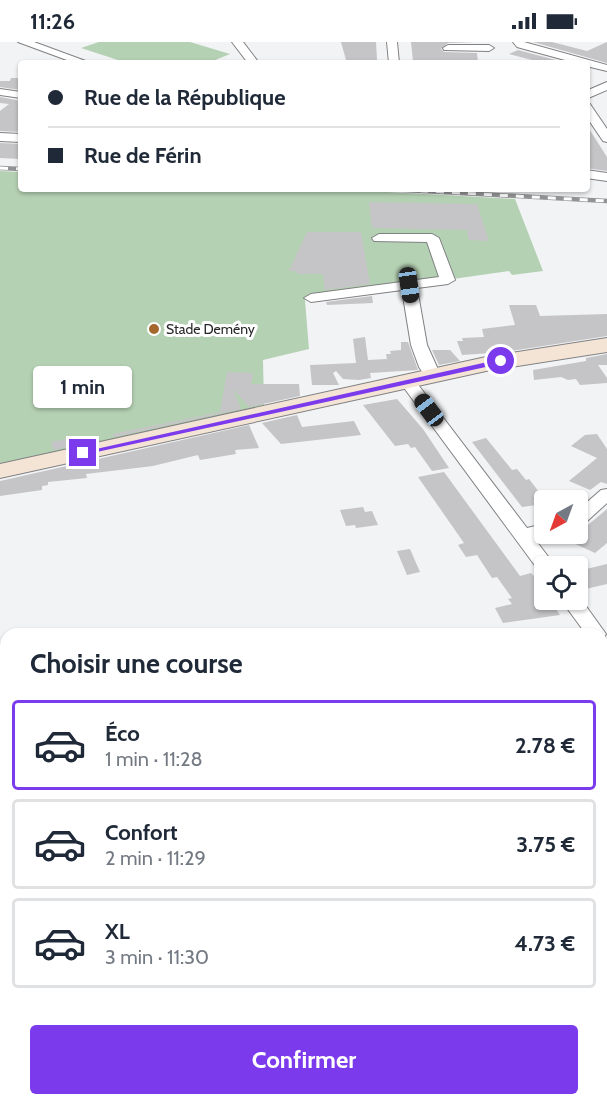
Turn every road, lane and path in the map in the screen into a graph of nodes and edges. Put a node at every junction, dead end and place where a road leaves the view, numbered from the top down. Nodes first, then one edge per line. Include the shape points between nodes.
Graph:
1 (23, 42) edge
2 (237, 42) edge
3 (392, 42) edge
4 (518, 42) edge
5 (448, 48) dead end
6 (490, 48) edge
7 (77, 60) edge
8 (252, 60) edge
9 (394, 60) edge
10 (577, 60) edge
11 (590, 63) edge
12 (607, 68) edge
13 (607, 85) edge
14 (0, 92) edge
15 (590, 94) edge
16 (18, 95) edge
17 (597, 122) edge
18 (0, 137) edge
19 (18, 138) edge
20 (607, 138) edge
21 (590, 175) edge
22 (607, 177) edge
23 (379, 238) dead end
24 (409, 285) junction
25 (311, 298) dead end
26 (607, 345) edge
27 (433, 376) junction
28 (407, 381) junction
29 (0, 471) edge
30 (607, 494) edge
31 (588, 510) edge
32 (534, 532) edge
33 (523, 535) junction
34 (538, 556) edge
35 (578, 610) edge
36 (592, 628) edge

1 - 7 street
2 - 8 street
3 - 9 street
4 - 10 street
5 - 6 street
11 - 12 street
13 - 15 street
14 - 16 street
17 - 20 street
18 - 19 street
21 - 22 street
23 - 24 street via 432,238 448,280
24 - 25 street
24 - 27 street via 414,324
26 - 27 main road via 537,354
27 - 28 main road
28 - 29 main road
28 - 33 street
30 - 31 street
32 - 33 street
33 - 34 street
35 - 36 street

